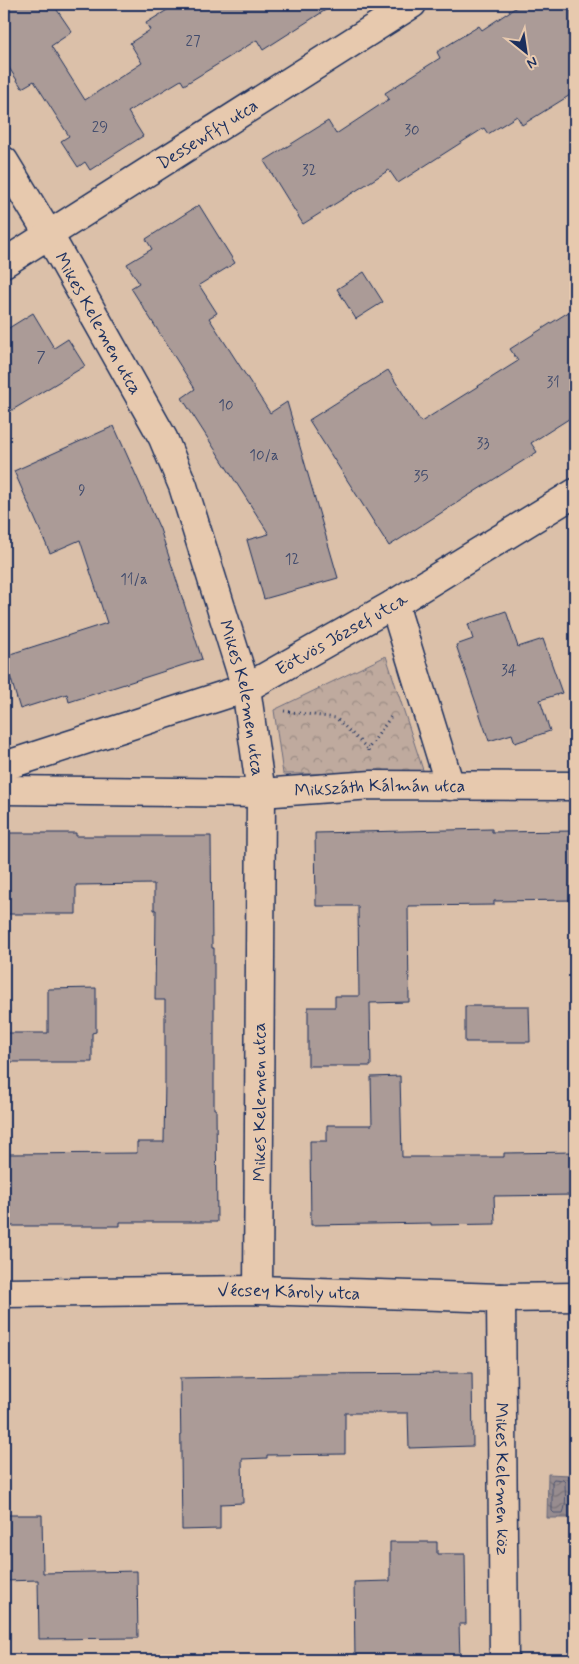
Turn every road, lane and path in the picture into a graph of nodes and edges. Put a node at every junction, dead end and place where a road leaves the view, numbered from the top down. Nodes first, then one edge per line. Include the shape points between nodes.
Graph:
1 (412, 4) edge
2 (4, 162) edge
3 (49, 235) junction
4 (4, 263) edge
5 (575, 493) edge
6 (394, 604) junction
7 (417, 679) junction
8 (248, 697) junction
9 (368, 749) junction
10 (4, 766) edge
11 (372, 785) junction
12 (450, 786) junction
13 (575, 786) edge
14 (4, 790) edge
15 (261, 793) junction
16 (258, 1290) junction
17 (4, 1293) edge
18 (575, 1297) edge
19 (501, 1298) junction
20 (504, 1660) edge

1 - 3 street, Dessewffy utca
2 - 3 street, Mikes Kelemen utca
3 - 4 street, Dessewffy utca
3 - 8 street, Mikes Kelemen utca via 163,438 183,486
5 - 6 street, Eötvös József utca
6 - 7 street
6 - 8 street, Eötvös József utca
7 - 9 path
7 - 12 street
8 - 9 path via 336,718
8 - 10 street, Eötvös József utca
8 - 15 street, Mikes Kelemen utca
9 - 11 path
11 - 12 street, Mikszáth Kálmán utca
11 - 15 street, Mikszáth Kálmán utca
12 - 13 street, Mikszáth Kálmán utca
14 - 15 street, Mikszáth Kálmán utca
15 - 16 street, Mikes Kelemen utca
16 - 17 street, Vécsey Károly utca
16 - 19 street, Vécsey Károly utca
18 - 19 street, Vécsey Károly utca
19 - 20 street, Mikes Kelemen köz

